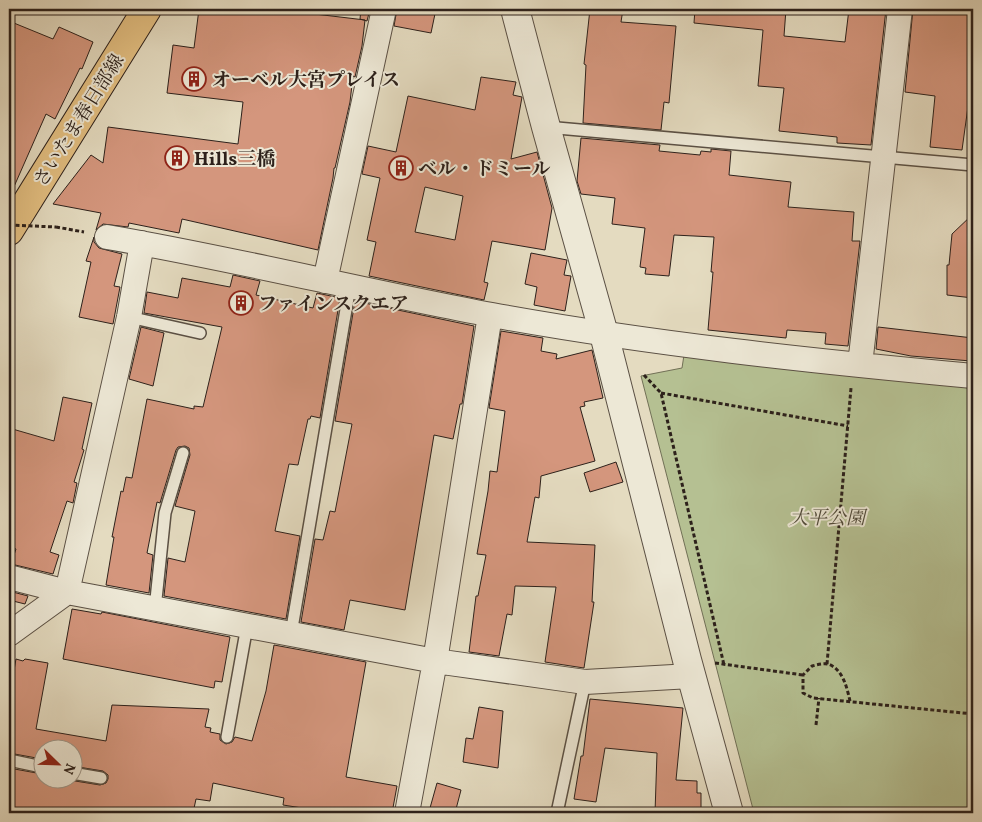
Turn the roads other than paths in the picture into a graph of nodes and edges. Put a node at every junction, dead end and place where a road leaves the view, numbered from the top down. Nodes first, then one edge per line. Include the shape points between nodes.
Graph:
1 (147, 9) edge
2 (384, 9) edge
3 (515, 9) edge
4 (900, 9) edge
5 (546, 127) junction
6 (883, 157) junction
7 (973, 166) edge
8 (10, 227) edge
9 (106, 237) dead end
10 (142, 243) junction
11 (325, 280) junction
12 (350, 286) junction
13 (490, 315) junction
14 (129, 317) junction
15 (200, 333) dead end
16 (604, 334) junction
17 (856, 365) junction
18 (973, 376) edge
19 (183, 452) dead end
20 (9, 577) edge
21 (67, 592) junction
22 (155, 609) junction
23 (247, 626) junction
24 (9, 634) edge
25 (291, 634) junction
26 (435, 660) junction
27 (689, 668) junction
28 (585, 682) junction
29 (227, 737) dead end
30 (9, 760) edge
31 (32, 765) edge
32 (82, 774) edge
33 (101, 778) dead end
34 (407, 813) edge
35 (557, 813) edge
36 (729, 813) edge

1 - 8 main road, さいたま春日部線
2 - 11 street
3 - 5 street
4 - 6 street
5 - 6 lane
5 - 16 street
6 - 7 lane
6 - 17 street
9 - 10 street
10 - 11 street
10 - 14 street
11 - 12 street
12 - 13 street
12 - 25 lane
13 - 16 street
13 - 26 street
14 - 15 lane
14 - 21 street
16 - 17 street
16 - 27 street
17 - 18 street
19 - 22 lane via 165,513
20 - 21 street
21 - 22 street
21 - 24 street
22 - 23 street
23 - 25 street
23 - 29 lane
25 - 26 street
26 - 28 street
26 - 34 street
27 - 28 street
27 - 36 street
28 - 35 lane
30 - 31 lane
32 - 33 lane

